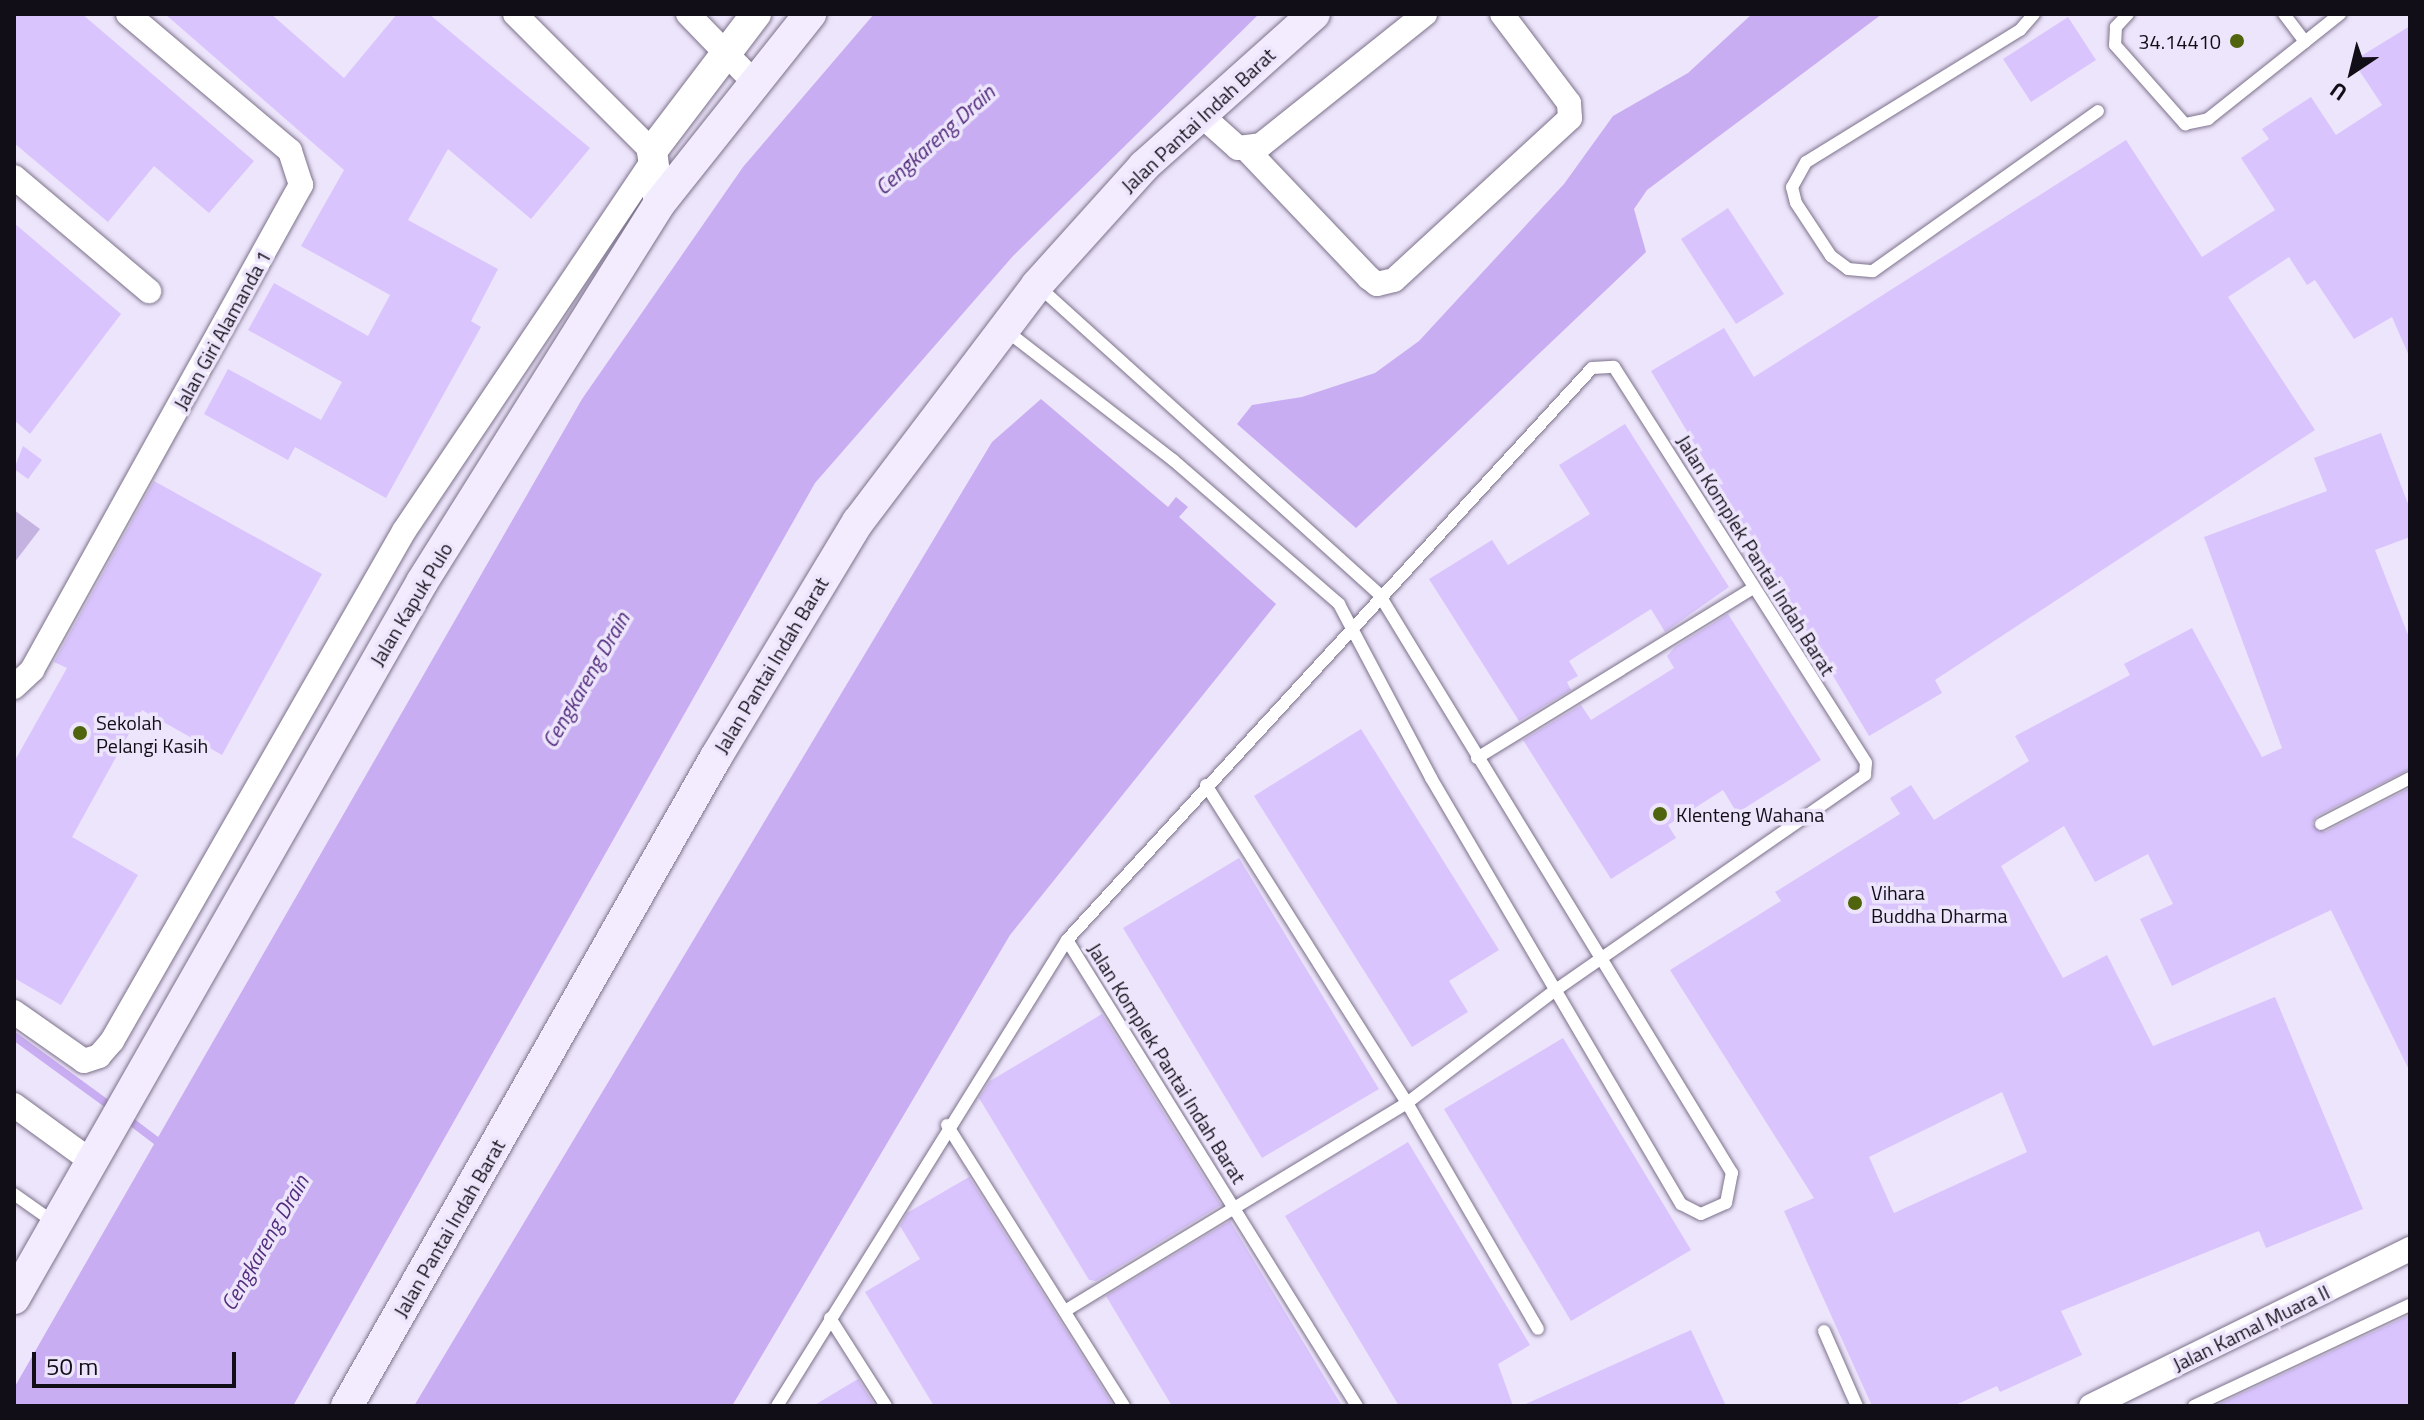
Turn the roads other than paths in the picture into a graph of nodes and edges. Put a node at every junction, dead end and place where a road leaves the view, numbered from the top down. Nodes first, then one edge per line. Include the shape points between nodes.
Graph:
1 (128, 14) edge
2 (515, 14) edge
3 (688, 14) edge
4 (756, 14) edge
5 (810, 14) edge
6 (1314, 14) edge
7 (1425, 14) edge
8 (1502, 14) edge
9 (2034, 14) edge
10 (2128, 14) edge
11 (2284, 14) edge
12 (2340, 14) edge
13 (2305, 42) junction
14 (724, 51) junction
15 (753, 81) junction
16 (2098, 111) dead end
17 (1200, 114) junction
18 (1248, 151) junction
19 (652, 156) junction
20 (14, 177) edge
21 (659, 204) junction
22 (1037, 285) junction
23 (149, 291) dead end
24 (1002, 327) junction
25 (1752, 589) junction
26 (1379, 594) junction
27 (1350, 626) junction
28 (14, 687) edge
29 (1477, 758) junction
30 (2410, 778) edge
31 (1206, 785) junction
32 (2321, 824) dead end
33 (1067, 940) junction
34 (1603, 959) junction
35 (1558, 988) junction
36 (14, 1012) edge
37 (1407, 1103) junction
38 (14, 1105) edge
39 (947, 1125) junction
40 (91, 1161) junction
41 (14, 1194) edge
42 (1234, 1208) junction
43 (55, 1223) junction
44 (2410, 1249) edge
45 (14, 1298) edge
46 (2410, 1305) edge
47 (1066, 1310) junction
48 (830, 1318) junction
49 (1538, 1329) dead end
50 (1824, 1331) dead end
51 (347, 1406) edge
52 (777, 1406) edge
53 (886, 1406) edge
54 (1124, 1406) edge
55 (1357, 1406) edge
56 (1857, 1406) edge
57 (2091, 1406) edge
58 (2194, 1406) edge

1 - 28 street, Jalan Giri Alamanda 1 via 290,151 301,185 32,670
2 - 19 street
3 - 14 street
4 - 14 street
5 - 15 main road, Jalan Kapuk Pulo
6 - 17 main road, Jalan Pantai Indah Barat
7 - 18 street
8 - 18 street via 1569,103 1570,118 1394,280 1377,284 1369,278
9 - 16 lane via 2020,30 1806,162 1792,187 1796,203 1831,256 1848,269 1873,271
10 - 13 lane via 2116,27 2115,45 2185,124 2208,119
11 - 13 lane
12 - 13 lane
14 - 15 street
14 - 19 street
15 - 21 main road, Jalan Kapuk Pulo
17 - 18 street
17 - 22 main road, Jalan Pantai Indah Barat
19 - 21 street
19 - 36 street via 404,531 99,1056 71,1057
20 - 23 street
21 - 40 main road, Jalan Kapuk Pulo via 422,582
22 - 24 main road, Jalan Pantai Indah Barat
22 - 26 lane
24 - 27 lane via 1306,572 1339,604
24 - 51 main road, Jalan Pantai Indah Barat via 858,522 808,602
25 - 26 lane, Jalan Komplek Pantai Indah Barat via 1614,367 1603,365 1592,368
25 - 29 lane
25 - 34 lane, Jalan Komplek Pantai Indah Barat via 1867,770
26 - 27 lane, Jalan Komplek Pantai Indah Barat
26 - 29 lane
27 - 31 lane, Jalan Komplek Pantai Indah Barat
27 - 35 lane via 1431,778
29 - 34 lane
30 - 32 lane
31 - 33 lane, Jalan Komplek Pantai Indah Barat
31 - 37 lane
33 - 39 lane, Jalan Komplek Pantai Indah Barat
33 - 42 lane, Jalan Komplek Pantai Indah Barat
34 - 35 lane, Jalan Komplek Pantai Indah Barat
34 - 35 lane via 1732,1173 1726,1203 1713,1212 1701,1214 1681,1204
35 - 37 lane, Jalan Komplek Pantai Indah Barat
37 - 42 lane, Jalan Komplek Pantai Indah Barat
37 - 49 lane
38 - 40 street
39 - 47 lane
39 - 48 lane, Jalan Komplek Pantai Indah Barat
40 - 43 main road, Jalan Kapuk Pulo
41 - 43 lane
42 - 47 lane, Jalan Komplek Pantai Indah Barat
42 - 55 lane, Jalan Komplek Pantai Indah Barat
43 - 45 main road, Jalan Kapuk Pulo
44 - 57 street, Jalan Kamal Muara II
46 - 58 lane
47 - 54 lane
48 - 52 lane, Jalan Komplek Pantai Indah Barat
48 - 53 lane
50 - 56 lane

